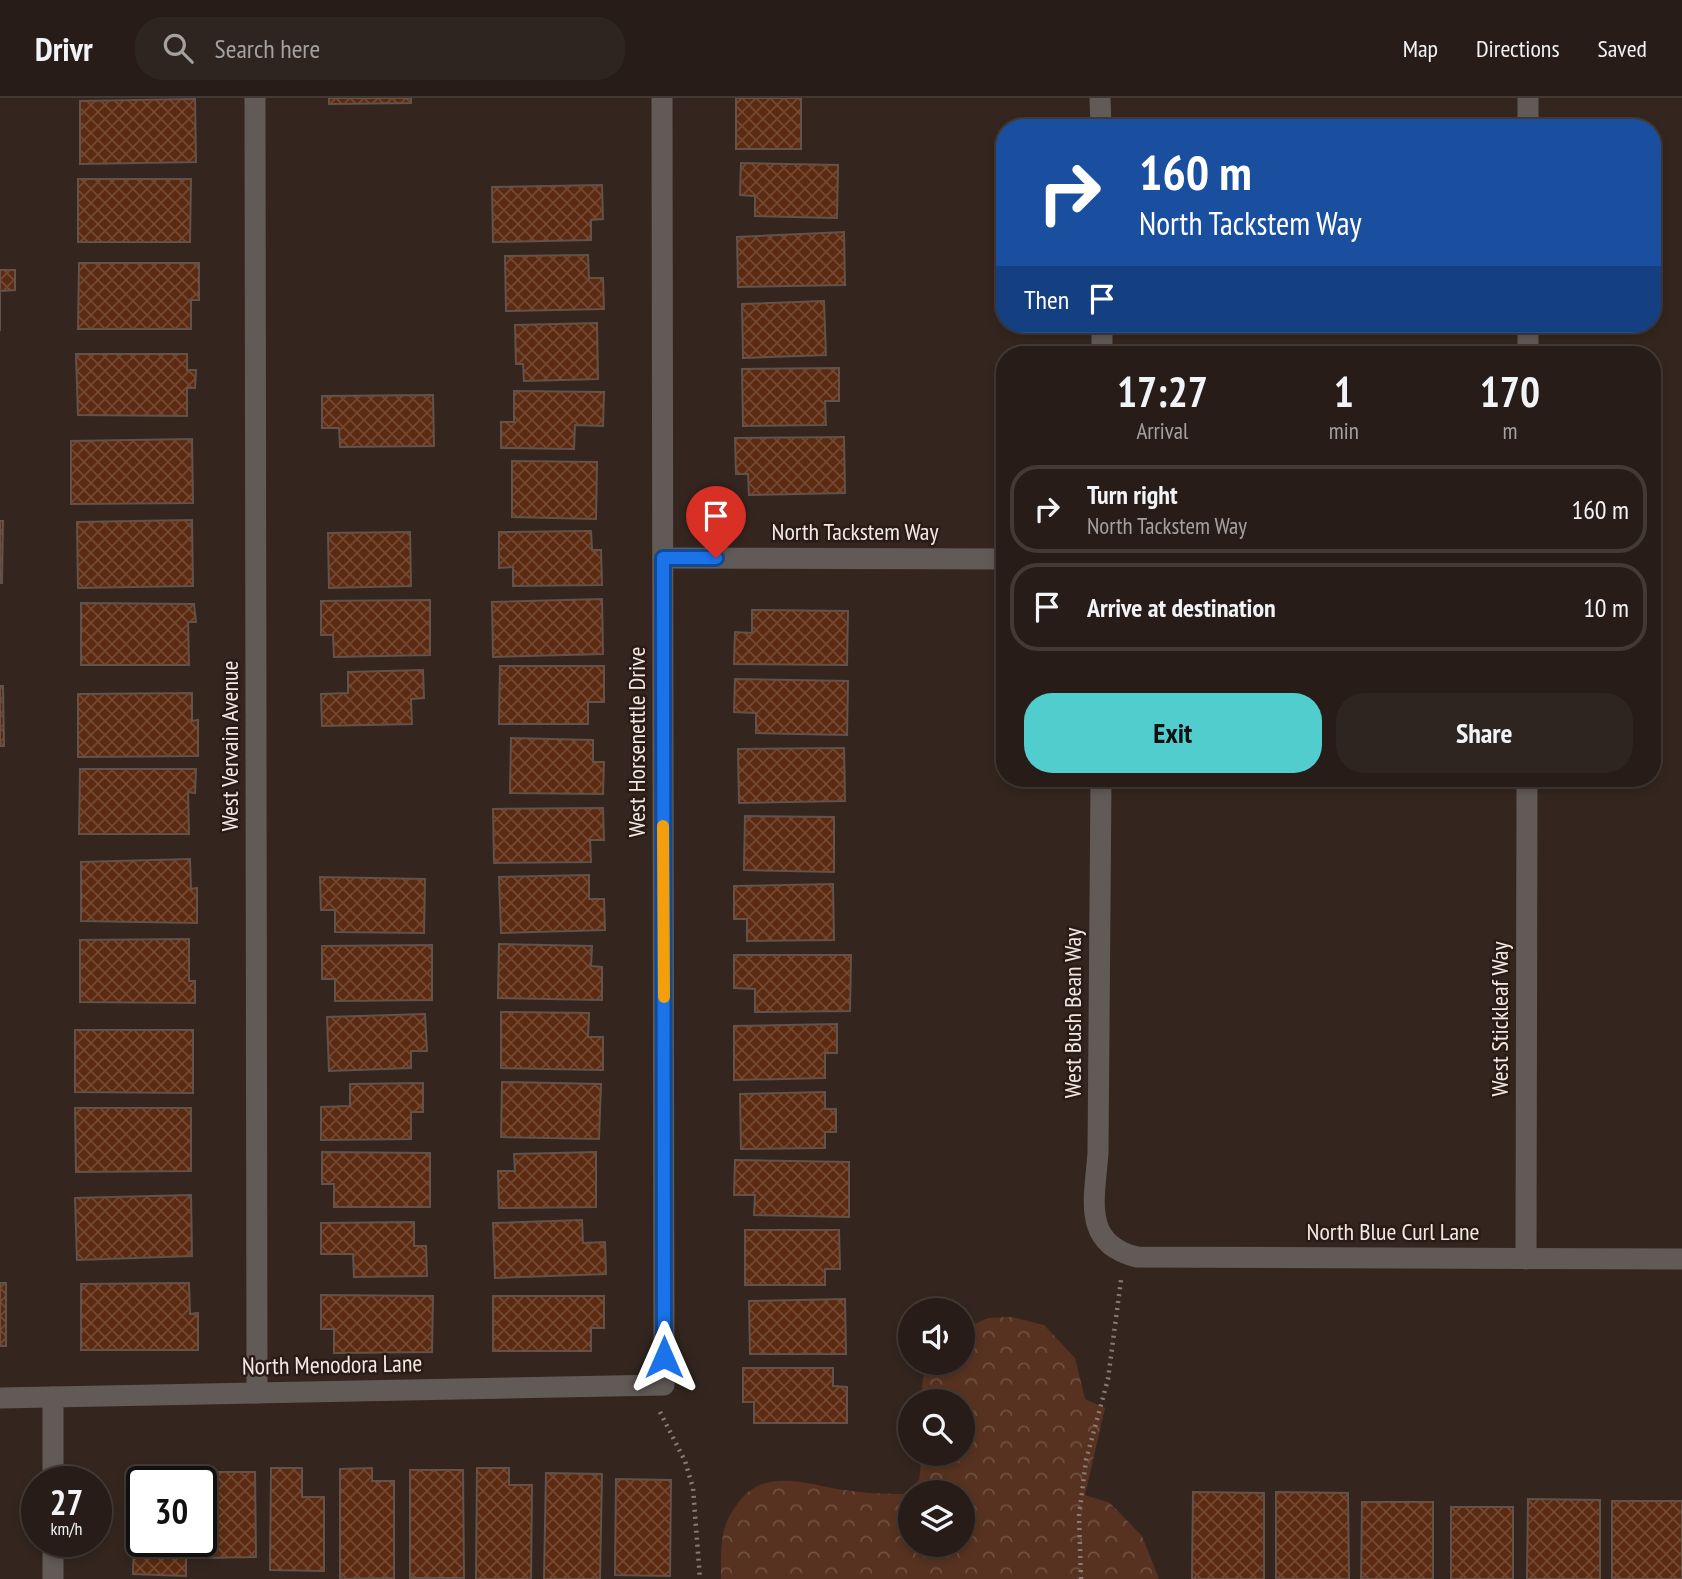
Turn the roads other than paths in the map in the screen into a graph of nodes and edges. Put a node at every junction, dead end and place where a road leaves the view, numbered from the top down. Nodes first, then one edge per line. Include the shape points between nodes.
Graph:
1 (255, 98) edge
2 (662, 98) edge
3 (1100, 98) edge
4 (1528, 98) edge
5 (1101, 119) edge
6 (1528, 119) edge
7 (663, 558) junction
8 (996, 559) edge
9 (1101, 787) edge
10 (1527, 787) edge
11 (1116, 1249) joint
12 (1526, 1259) junction
13 (1682, 1259) edge
14 (656, 1385) joint
15 (257, 1393) junction
16 (53, 1397) junction
17 (0, 1398) edge
18 (53, 1466) edge
19 (53, 1557) edge
20 (53, 1579) edge

1 - 15 street, West Vervain Avenue
2 - 7 street, West Horsenettle Drive
3 - 5 street
4 - 6 street
7 - 8 street, North Tackstem Way
7 - 14 street, West Horsenettle Drive
9 - 11 street, West Bush Bean Way via 1094,1211 1098,1233
10 - 12 street, West Stickleaf Way
11 - 12 street, North Blue Curl Lane via 1137,1257
12 - 13 street, North Blue Curl Lane
14 - 15 street, North Menodora Lane
15 - 16 street, North Menodora Lane
16 - 17 street, North Menodora Lane
16 - 18 street
19 - 20 street

